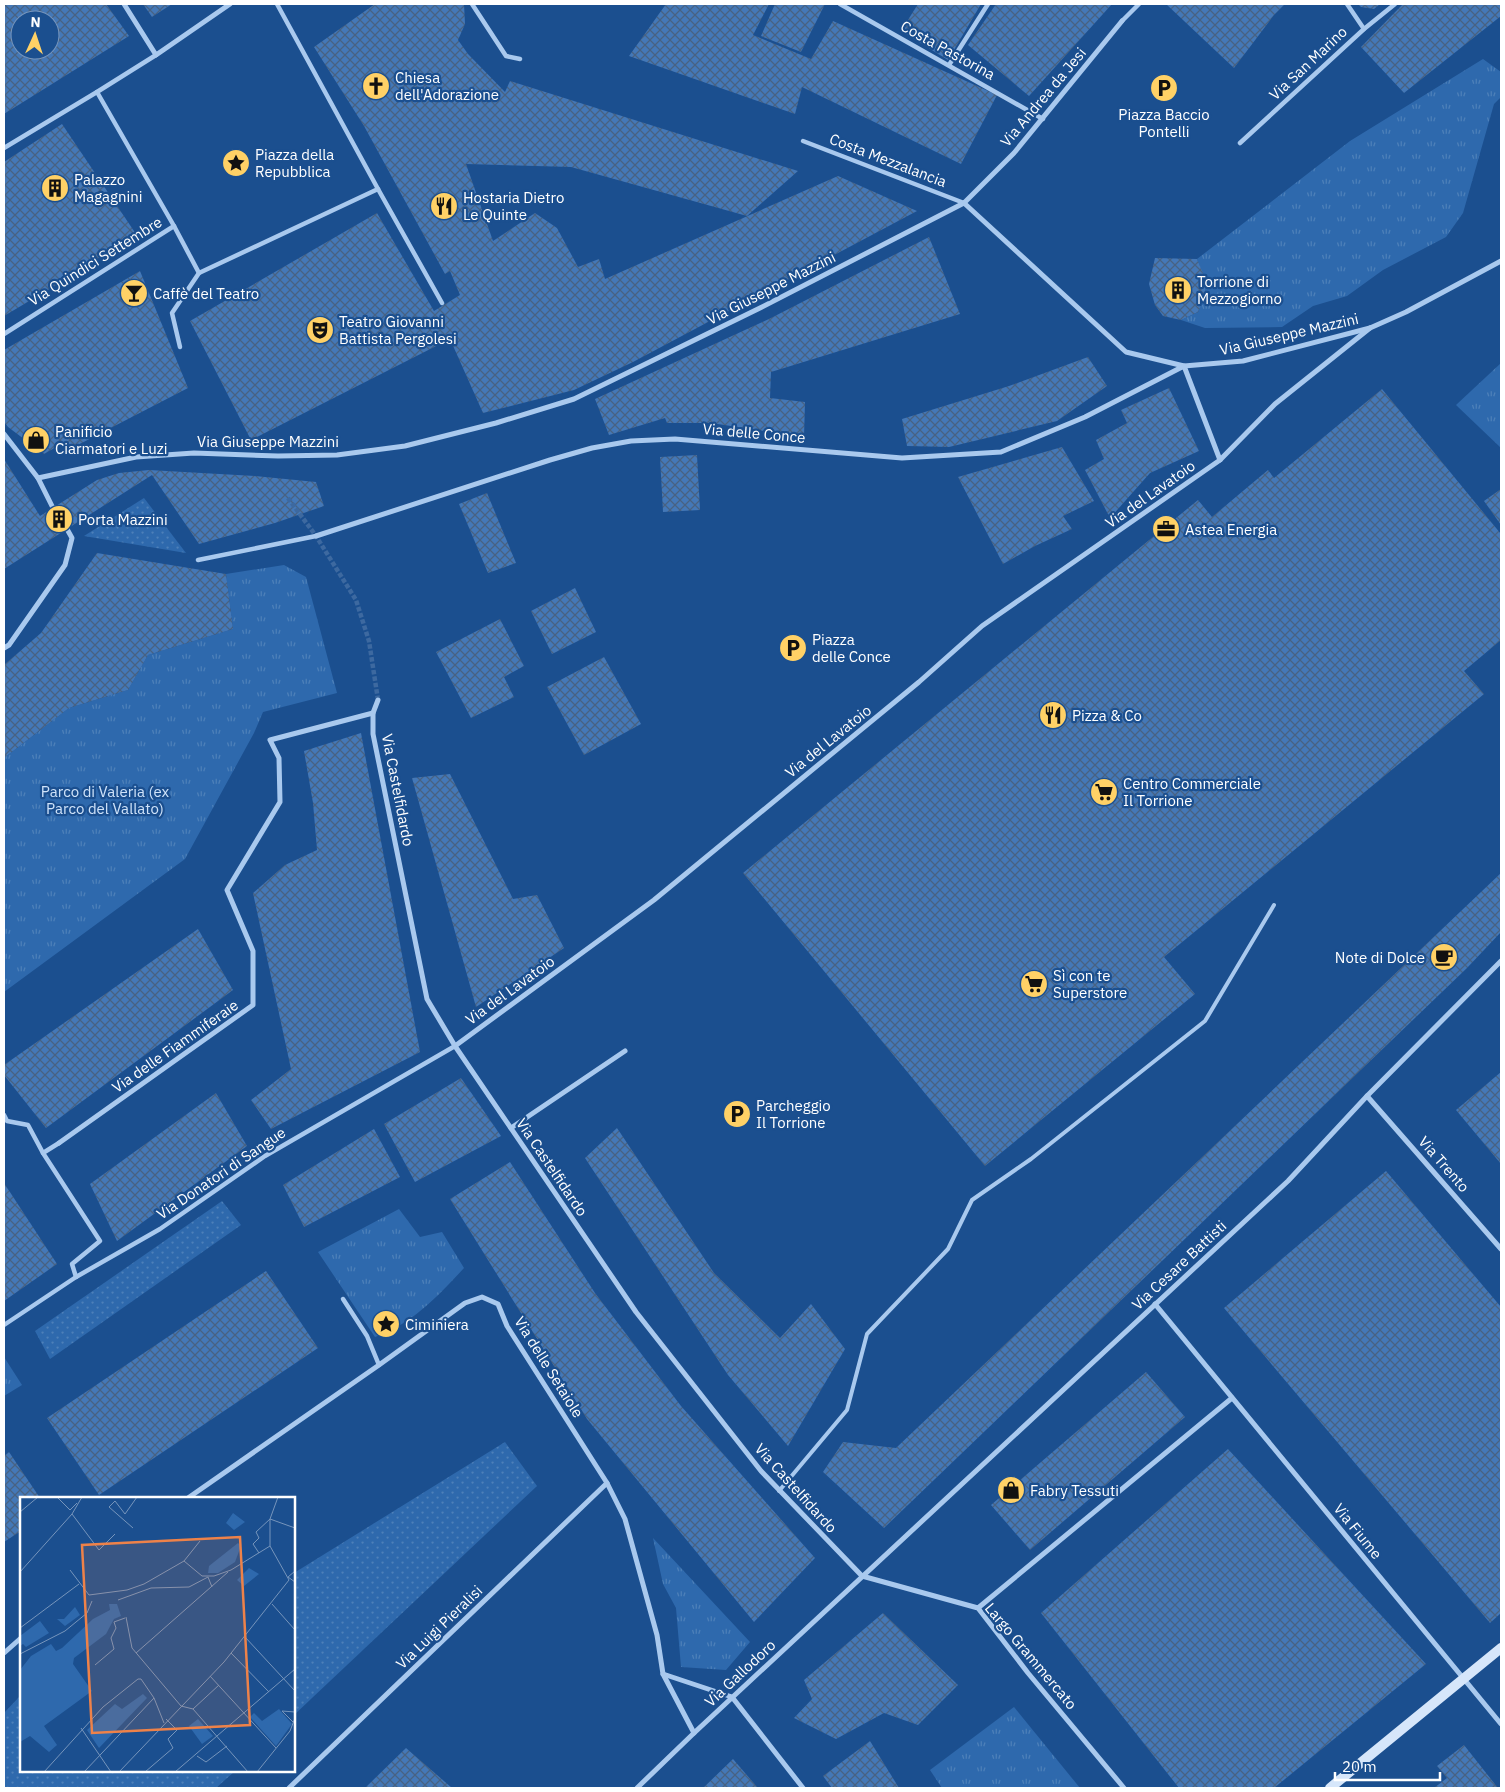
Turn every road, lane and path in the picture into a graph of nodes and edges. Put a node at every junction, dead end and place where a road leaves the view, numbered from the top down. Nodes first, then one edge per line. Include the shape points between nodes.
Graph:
1 (124, 4) edge
2 (230, 4) edge
3 (277, 4) edge
4 (472, 4) edge
5 (840, 4) edge
6 (988, 4) edge
7 (1139, 4) edge
8 (1347, 4) edge
9 (1395, 4) edge
10 (1122, 21) joint
11 (1364, 29) junction
12 (156, 55) junction
13 (520, 59) dead end
14 (949, 65) junction
15 (97, 92) junction
16 (1043, 119) junction
17 (803, 141) dead end
18 (1240, 143) dead end
19 (4, 148) edge
20 (378, 189) junction
21 (964, 203) junction
22 (174, 226) junction
23 (1501, 260) edge
24 (199, 273) junction
25 (442, 304) dead end
26 (1370, 328) junction
27 (4, 334) edge
28 (180, 347) dead end
29 (1184, 366) junction
30 (4, 434) edge
31 (1220, 460) junction
32 (38, 478) junction
33 (53, 508) tunnel mouth
34 (67, 529) tunnel mouth
35 (316, 536) joint
36 (198, 560) dead end
37 (4, 648) edge
38 (378, 700) tunnel mouth
39 (373, 713) junction
40 (1274, 905) dead end
41 (1501, 961) edge
42 (455, 1046) junction
43 (625, 1051) dead end
44 (1367, 1096) junction
45 (4, 1115) edge
46 (511, 1128) junction
47 (59, 1143) joint
48 (43, 1154) junction
49 (1501, 1249) edge
50 (76, 1277) junction
51 (343, 1299) dead end
52 (1155, 1304) junction
53 (4, 1325) edge
54 (380, 1365) junction
55 (1232, 1398) junction
56 (607, 1483) junction
57 (779, 1490) junction
58 (189, 1497) edge
59 (862, 1576) junction
60 (978, 1608) junction
61 (20, 1639) edge
62 (1501, 1648) edge
63 (4, 1653) edge
64 (663, 1674) junction
65 (1463, 1679) junction
66 (732, 1697) junction
67 (1501, 1724) edge
68 (694, 1733) junction
69 (289, 1788) edge
70 (637, 1788) edge
71 (803, 1788) edge
72 (1124, 1788) edge
73 (1330, 1788) edge

1 - 12 street
2 - 12 street
3 - 20 street
4 - 13 street via 506,56
5 - 14 street, Costa Pastorina
6 - 14 street
7 - 10 street, Via Andrea da Jesi
8 - 11 street
9 - 11 street, Via San Marino
10 - 16 street, Via Andrea da Jesi
11 - 18 street, Via San Marino
12 - 15 street
14 - 16 street, Costa Pastorina
15 - 19 street
15 - 22 street
16 - 21 street, Via Andrea da Jesi
17 - 21 street, Costa Mezzalancia
20 - 24 street
20 - 25 street
21 - 29 street, Via Giuseppe Mazzini via 1126,352
21 - 32 street, Via Giuseppe Mazzini via 574,399 496,423 405,446 337,455 194,452 136,457
22 - 24 street
22 - 27 street, Via Quindici Settembre
23 - 26 street, Via Giuseppe Mazzini
24 - 28 street via 172,313
26 - 29 street, Via Giuseppe Mazzini via 1243,361
26 - 31 street, Via del Lavatoio via 1275,404
29 - 31 street
29 - 35 street, Via delle Conce via 1084,417 1001,452 902,458 675,439 631,441 550,460
30 - 32 street
31 - 42 street, Via del Lavatoio via 982,626 919,682 654,900
32 - 33 street
34 - 37 street via 72,538 65,565
35 - 36 street
38 - 39 street, Via Castelfidardo
39 - 42 street, Via Castelfidardo via 373,734 428,999
39 - 47 street, Via delle Fiammiferaie via 270,740 279,758 280,802 227,890 253,951 253,1005
40 - 57 lane via 1205,1021 1031,1159 972,1200 948,1249 867,1334 847,1410
41 - 44 street, Via Cesare Battisti
42 - 46 street, Via Castelfidardo
42 - 50 street, Via Donatori di Sangue via 265,1156 160,1229
43 - 46 street
44 - 49 street, Via Trento
44 - 52 street, Via Cesare Battisti via 1288,1181
45 - 48 street via 7,1121 28,1125
46 - 57 street, Via Castelfidardo via 636,1312
47 - 48 street
48 - 50 street via 100,1241 72,1264
50 - 53 street, Via Donatori di Sangue
51 - 54 street
52 - 55 street, Via Fiume
52 - 59 street, Via Cesare Battisti
54 - 56 street, Via delle Setaiole via 465,1303 482,1297 498,1304 507,1326
54 - 58 street, Via delle Setaiole
55 - 60 street
55 - 65 street, Via Fiume
56 - 64 street, Via delle Setaiole via 625,1519 657,1635
56 - 69 street, Via Luigi Pieralisi
57 - 59 street, Via Castelfidardo
59 - 60 street, Largo Grammercato
59 - 66 street, Via Gallodoro
60 - 72 street, Largo Grammercato
61 - 63 street
62 - 65 main road
64 - 66 street
64 - 68 street, Via delle Setaiole
65 - 67 street, Via Fiume
65 - 73 main road
66 - 68 street, Via Gallodoro
66 - 71 street
68 - 70 street, Via Gallodoro

